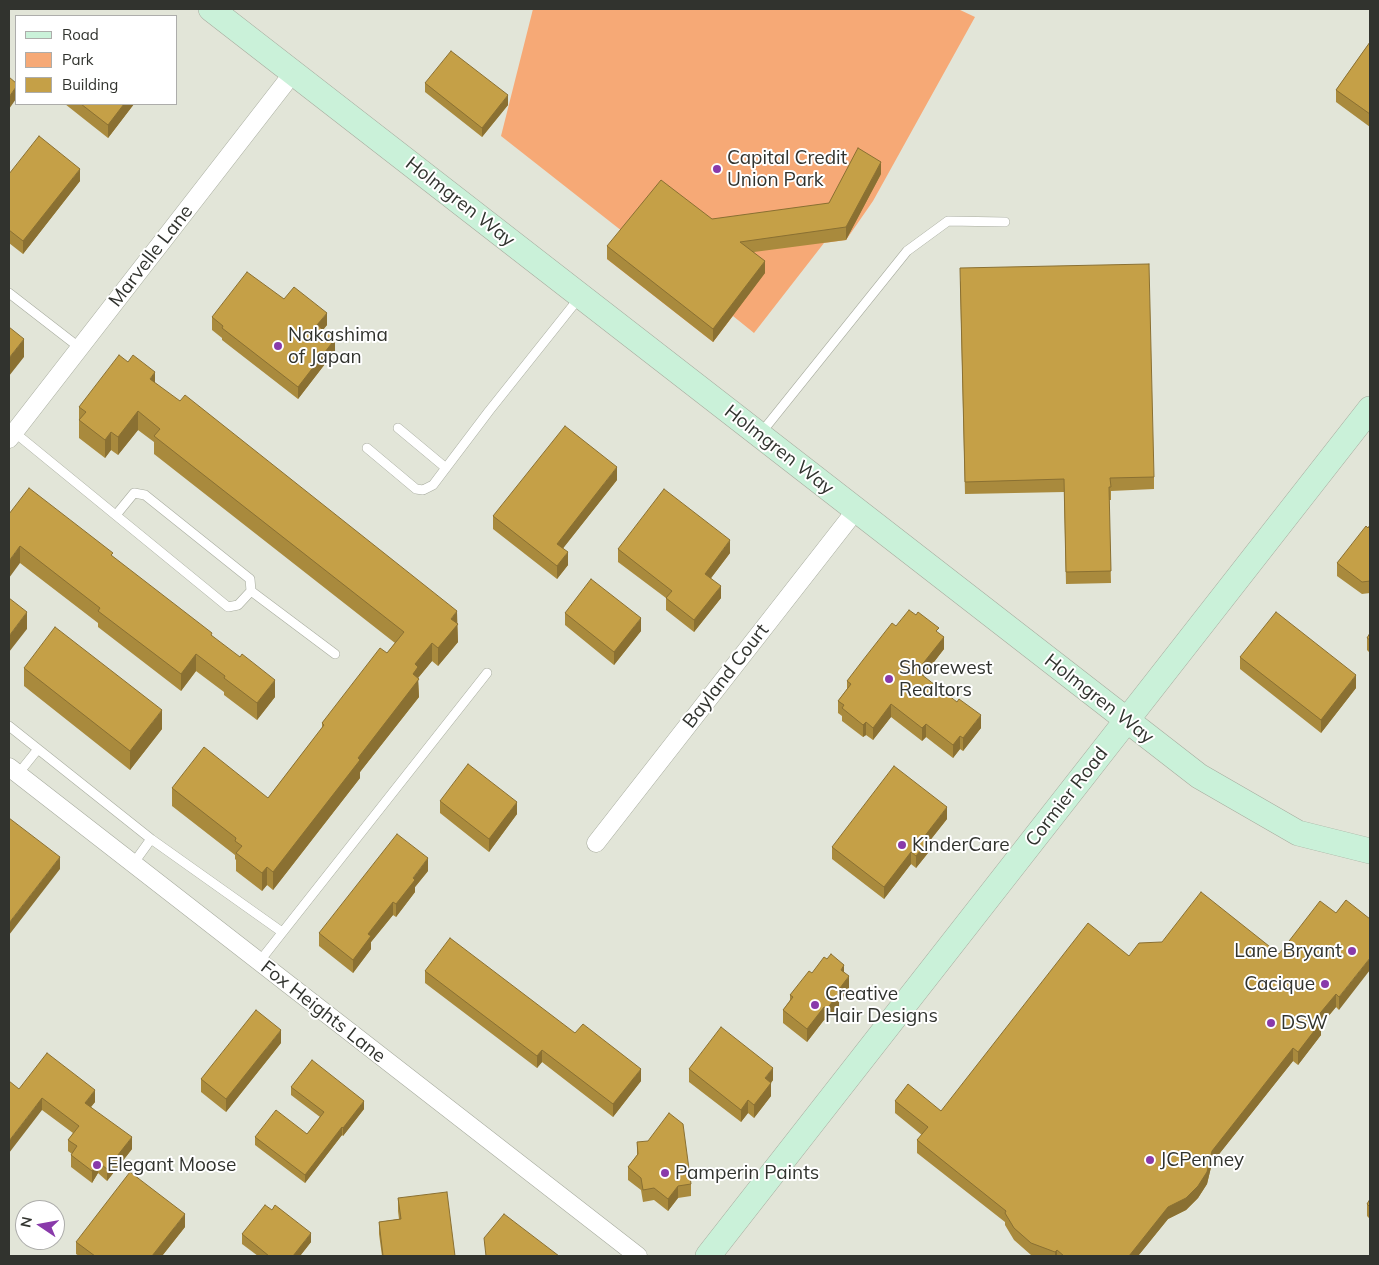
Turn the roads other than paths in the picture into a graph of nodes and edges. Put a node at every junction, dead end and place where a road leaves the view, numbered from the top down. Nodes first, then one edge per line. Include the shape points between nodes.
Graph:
1 (211, 9) edge
2 (293, 73) junction
3 (1005, 222) dead end
4 (9, 293) edge
5 (581, 296) junction
6 (80, 348) junction
7 (1370, 409) edge
8 (398, 428) dead end
9 (12, 435) edge
10 (759, 435) junction
11 (367, 448) dead end
12 (446, 468) junction
13 (856, 510) junction
14 (116, 515) junction
15 (251, 591) junction
16 (335, 654) dead end
17 (487, 673) dead end
18 (1127, 721) junction
19 (9, 726) edge
20 (38, 749) junction
21 (13, 771) edge
22 (151, 839) junction
23 (596, 842) dead end
24 (1370, 851) edge
25 (133, 864) junction
26 (282, 932) junction
27 (259, 962) junction
28 (638, 1256) edge
29 (708, 1256) edge

1 - 2 street, Holmgren Way
2 - 5 street, Holmgren Way
2 - 6 street, Marvelle Lane
3 - 10 lane via 948,221 907,251
4 - 6 lane
5 - 10 street, Holmgren Way
5 - 12 lane
6 - 9 street, Marvelle Lane
7 - 18 street, Cormier Road
8 - 12 lane
9 - 14 lane
10 - 13 street, Holmgren Way
11 - 12 lane via 416,489 423,490 433,485
13 - 18 street, Holmgren Way
13 - 23 street, Bayland Court
14 - 15 lane via 228,607 238,605
14 - 15 lane via 134,493 145,495 250,579
15 - 16 lane
17 - 26 lane
18 - 24 street, Holmgren Way via 1199,776 1298,833
18 - 29 street, Cormier Road
19 - 20 lane
20 - 21 lane
20 - 22 lane
21 - 25 street, Fox Heights Lane
22 - 25 lane
22 - 26 lane
25 - 27 street, Fox Heights Lane
26 - 27 lane
27 - 28 street, Fox Heights Lane

